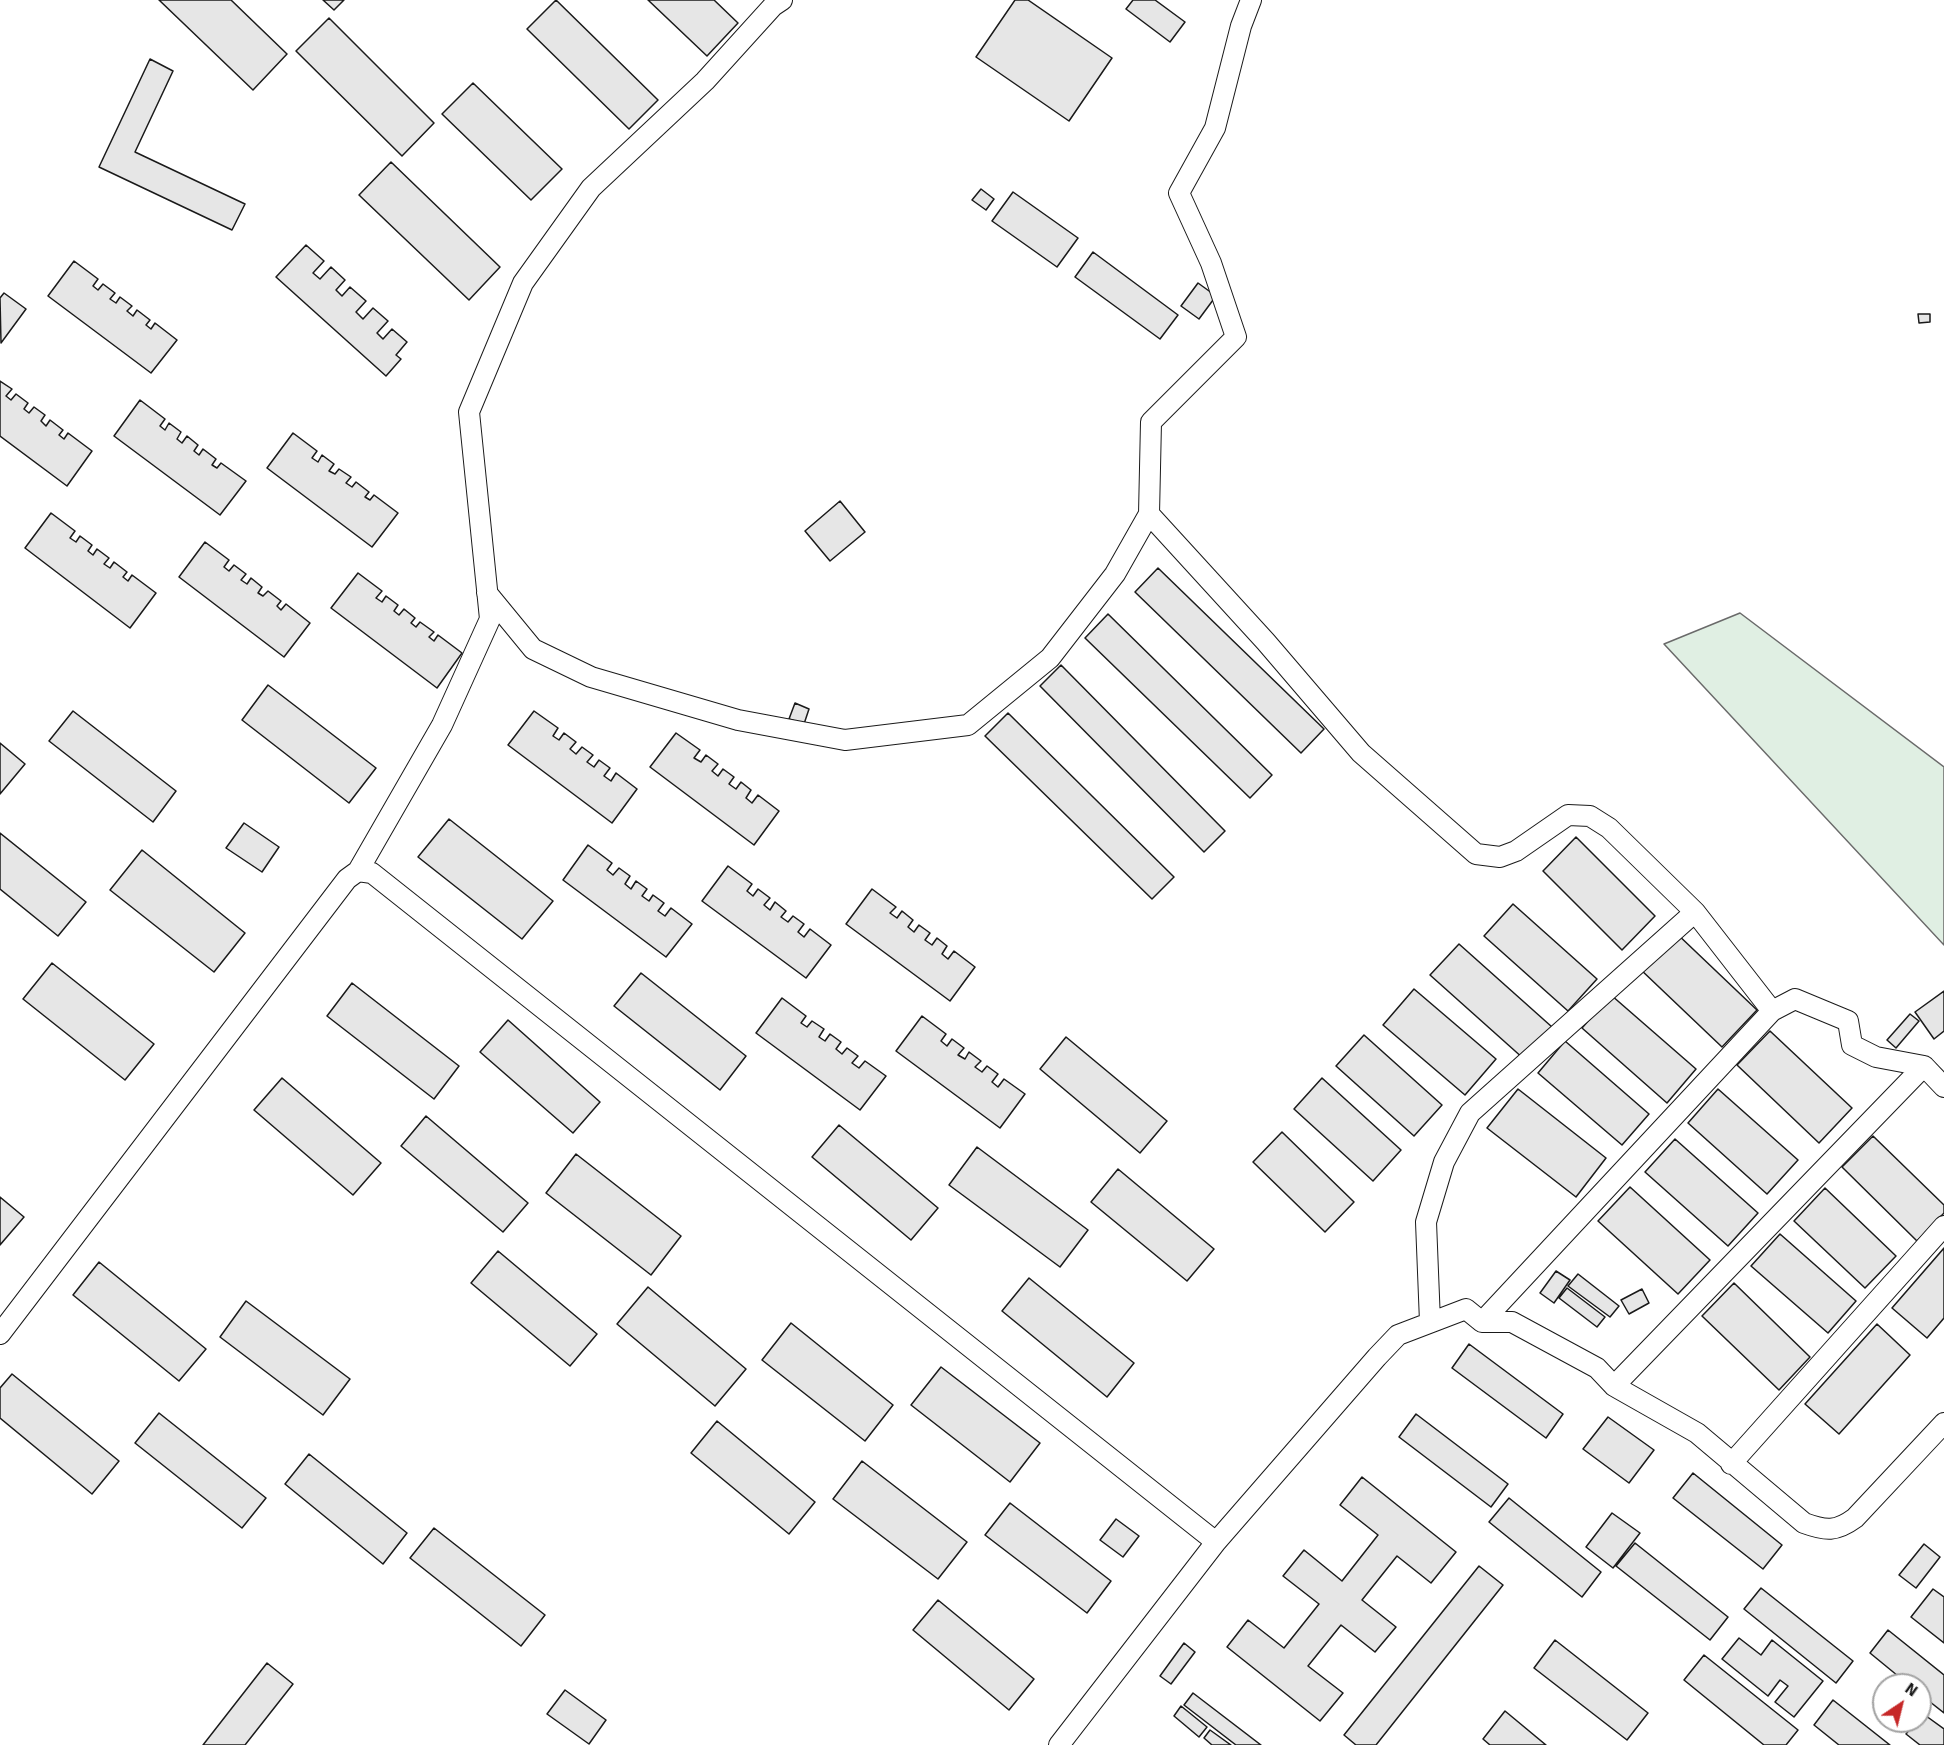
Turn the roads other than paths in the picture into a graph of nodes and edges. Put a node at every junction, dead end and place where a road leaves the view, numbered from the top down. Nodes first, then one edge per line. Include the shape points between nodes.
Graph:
1 (782, 0) edge
2 (1251, 0) edge
3 (1149, 514) junction
4 (487, 593) junction
5 (358, 871) junction
6 (1695, 912) junction
7 (1773, 1011) junction
8 (1924, 1066) junction
9 (1944, 1087) edge
10 (1944, 1226) edge
11 (1430, 1322) junction
12 (1482, 1322) junction
13 (0, 1334) edge
14 (1614, 1386) junction
15 (1944, 1423) edge
16 (1731, 1464) junction
17 (1216, 1542) junction
18 (1059, 1745) edge

1 - 4 street via 705,81 591,188 523,283 469,412
2 - 3 street via 1240,26 1215,128 1179,193 1211,263 1236,337 1150,422
3 - 4 street via 1115,574 1050,658 968,725 845,740 738,720 591,677 533,649
3 - 6 street via 1361,753 1476,854 1500,857 1516,851 1568,815 1590,816 1609,828
4 - 5 street via 490,619 442,725
5 - 13 street via 347,879
5 - 17 street via 372,873
6 - 7 street
6 - 11 street via 1470,1113 1444,1162 1426,1222
7 - 8 street via 1795,999 1848,1021 1852,1045 1876,1057
7 - 12 street
8 - 9 street
8 - 14 street
10 - 16 street
11 - 12 street via 1466,1309
11 - 17 street via 1398,1335
12 - 14 street via 1512,1322 1597,1368
14 - 16 street via 1697,1433
15 - 16 street via 1842,1528 1803,1523
17 - 18 street

